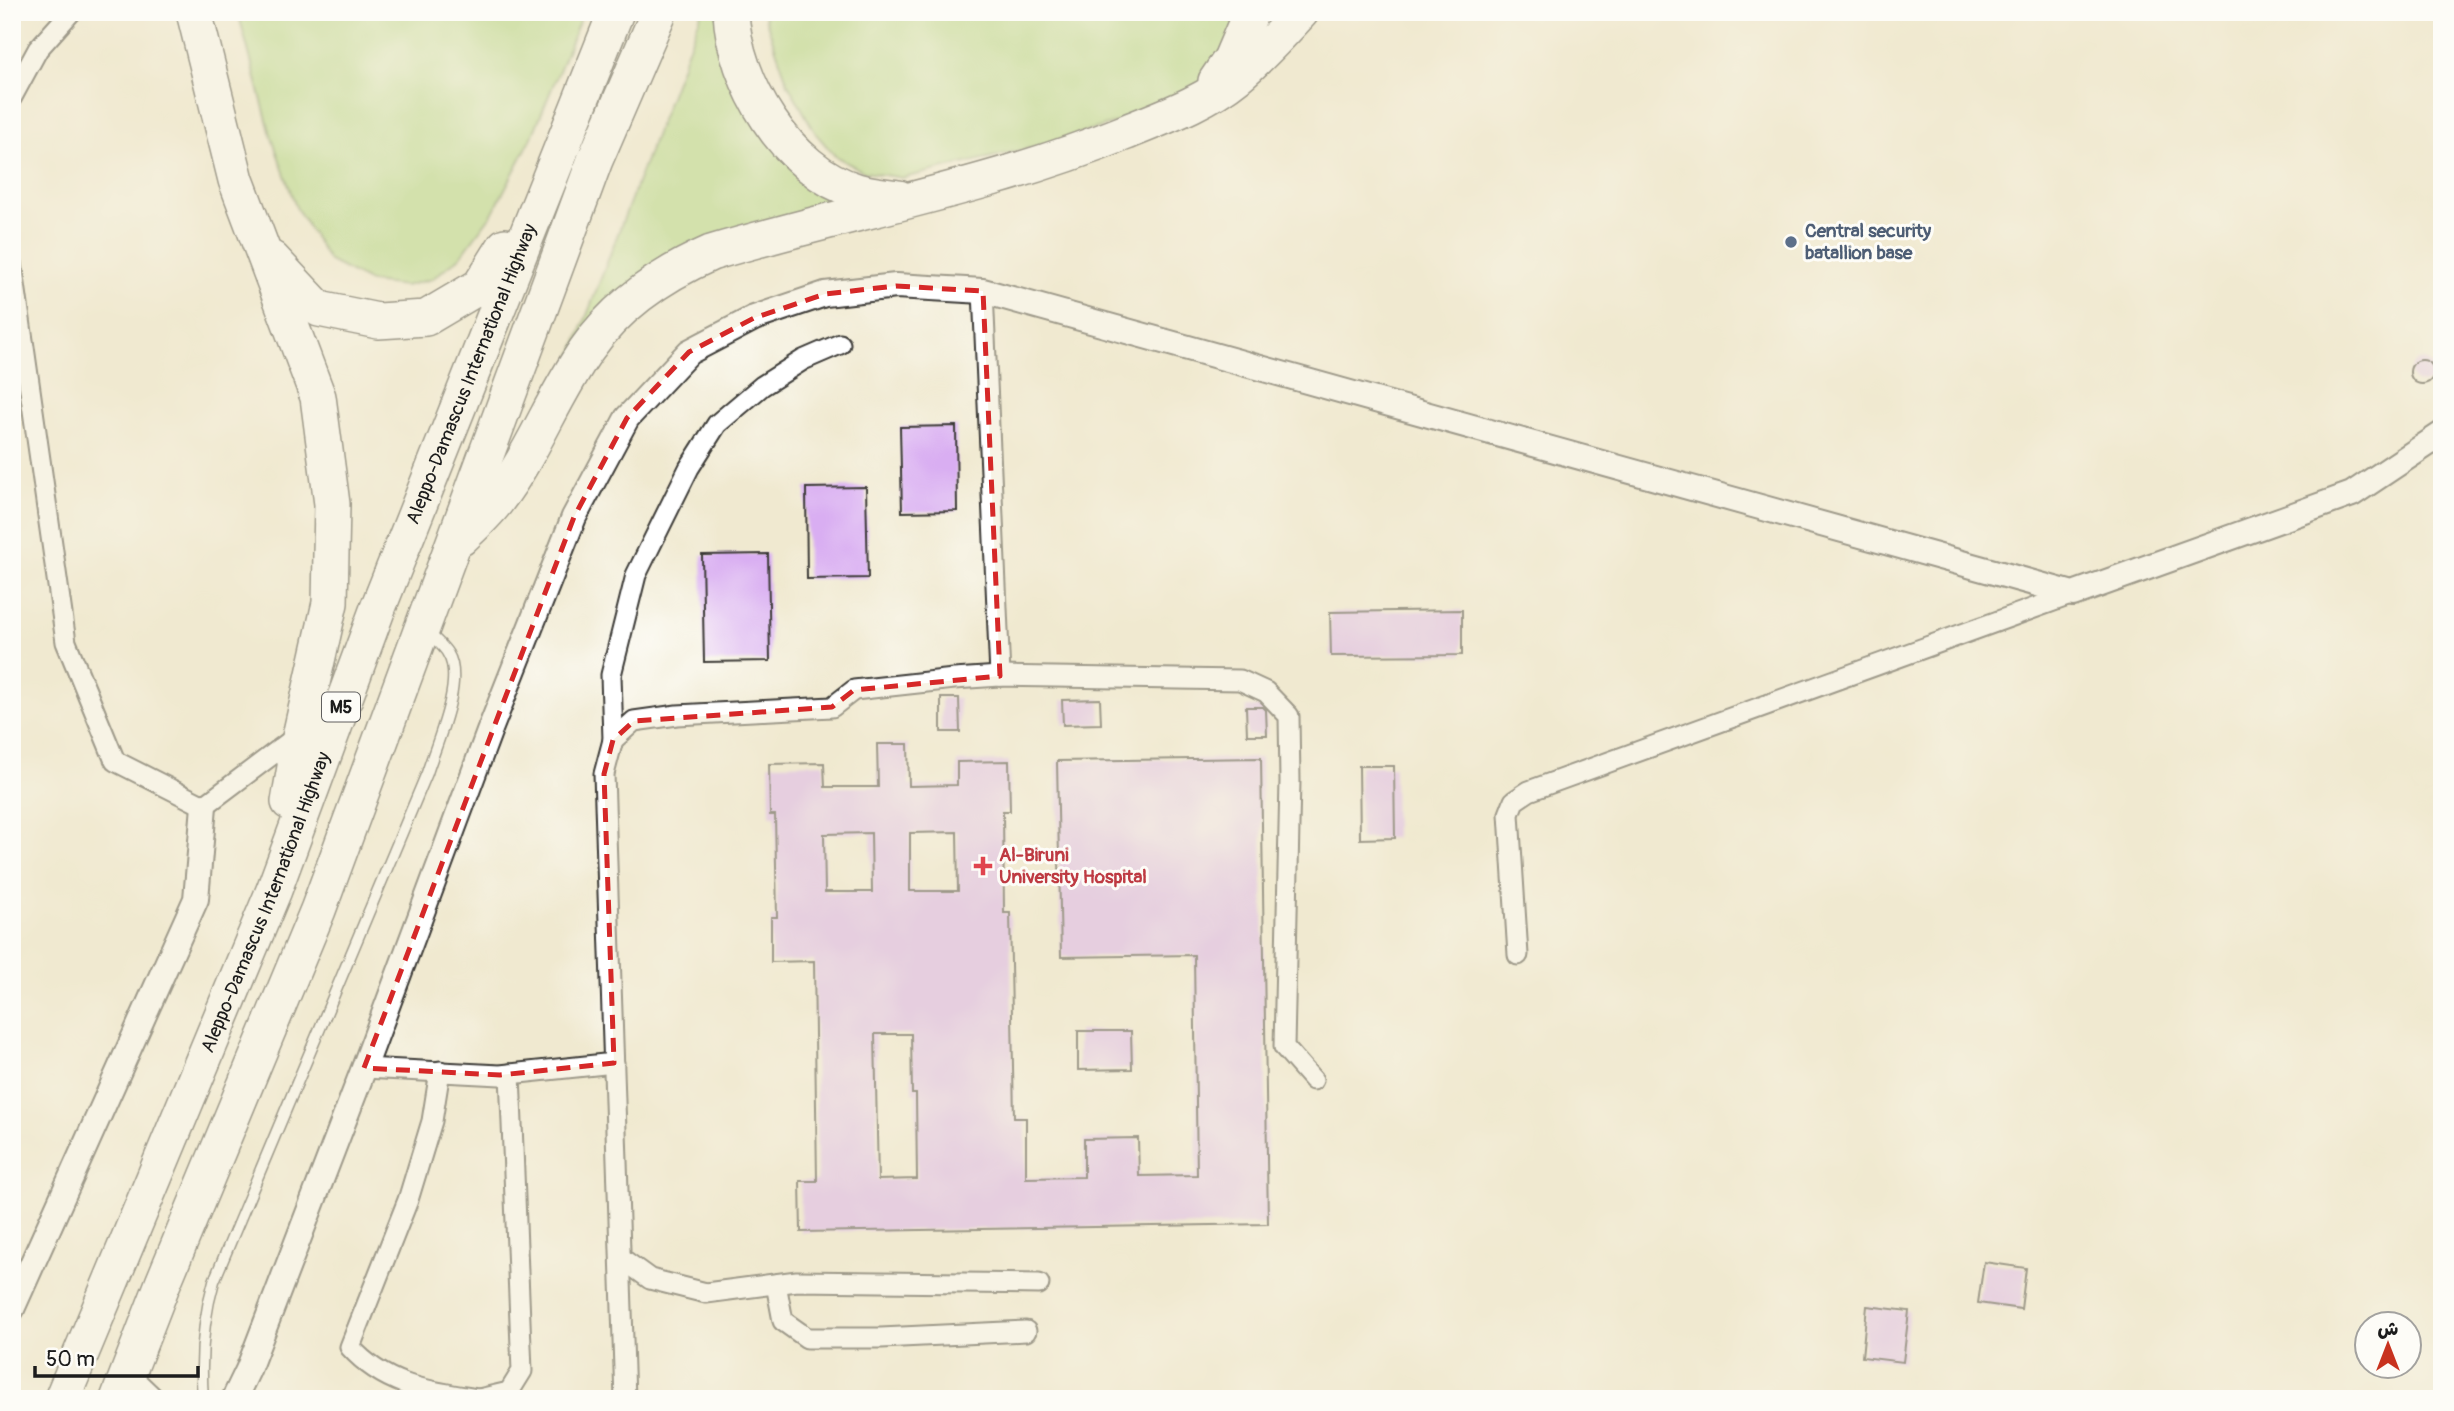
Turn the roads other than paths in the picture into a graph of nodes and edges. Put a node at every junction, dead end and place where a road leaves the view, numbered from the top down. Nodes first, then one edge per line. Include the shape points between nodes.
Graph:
1 (72, 12) edge
2 (194, 12) edge
3 (616, 12) edge
4 (659, 12) edge
5 (731, 12) edge
6 (1251, 12) edge
7 (1301, 12) edge
8 (12, 97) edge
9 (1200, 100) junction
10 (549, 175) junction
11 (909, 200) junction
12 (260, 246) junction
13 (12, 263) edge
14 (983, 291) junction
15 (840, 344) dead end
16 (2442, 435) edge
17 (452, 548) junction
18 (2073, 594) junction
19 (423, 628) junction
20 (1000, 676) junction
21 (302, 732) junction
22 (613, 740) junction
23 (204, 806) junction
24 (274, 890) junction
25 (1518, 955) dead end
26 (614, 1063) junction
27 (364, 1068) junction
28 (440, 1070) junction
29 (510, 1074) junction
30 (1313, 1080) dead end
31 (621, 1258) junction
32 (776, 1283) junction
33 (1039, 1283) dead end
34 (12, 1309) edge
35 (1026, 1331) dead end
36 (123, 1386) edge
37 (62, 1399) edge
38 (155, 1399) edge
39 (204, 1399) edge
40 (234, 1399) edge
41 (479, 1399) edge
42 (625, 1399) edge

1 - 8 street via 38,49
2 - 12 highway via 236,180
3 - 10 highway, Aleppo-Damascus International Highway / M5
4 - 17 highway, Aleppo-Damascus International Highway / M5 via 596,160
5 - 11 highway via 749,88 796,152 834,181 856,191
6 - 9 highway via 1231,59
7 - 9 highway via 1237,76
9 - 11 highway via 1058,158
10 - 12 highway via 480,286 426,318 378,321 319,309
10 - 24 highway, Aleppo-Damascus International Highway / M5 via 378,608
11 - 17 highway via 711,253 636,296 585,351 498,499
12 - 21 highway via 318,397 332,505 330,603
13 - 23 street via 66,642 115,761
14 - 18 street
14 - 20 street
14 - 27 street via 896,286 825,294 754,318 689,352 627,418 574,517
15 - 22 street via 762,386 717,424 689,468 636,575 611,675
16 - 18 street via 2352,494
17 - 19 highway, Aleppo-Damascus International Highway / M5
18 - 25 street via 1529,791 1514,801 1509,814
19 - 36 highway, Aleppo-Damascus International Highway / M5 via 318,911
19 - 39 lane via 448,654 452,691 427,773 214,1281 203,1340
20 - 22 street via 854,690 832,707 677,715 634,722
20 - 30 street via 1240,680 1266,692 1289,716 1284,1047
21 - 23 street
21 - 24 highway
22 - 26 street via 604,774
23 - 34 street via 196,899
24 - 37 highway, Aleppo-Damascus International Highway / M5
26 - 29 street
26 - 31 street
27 - 28 street
27 - 40 street
28 - 29 street
28 - 41 street via 432,1121 408,1200 350,1347 366,1366 417,1389
29 - 41 street via 522,1371 509,1392
31 - 32 street via 650,1279 706,1293
31 - 42 street
32 - 33 street
32 - 35 street via 783,1321 807,1338
36 - 38 street

